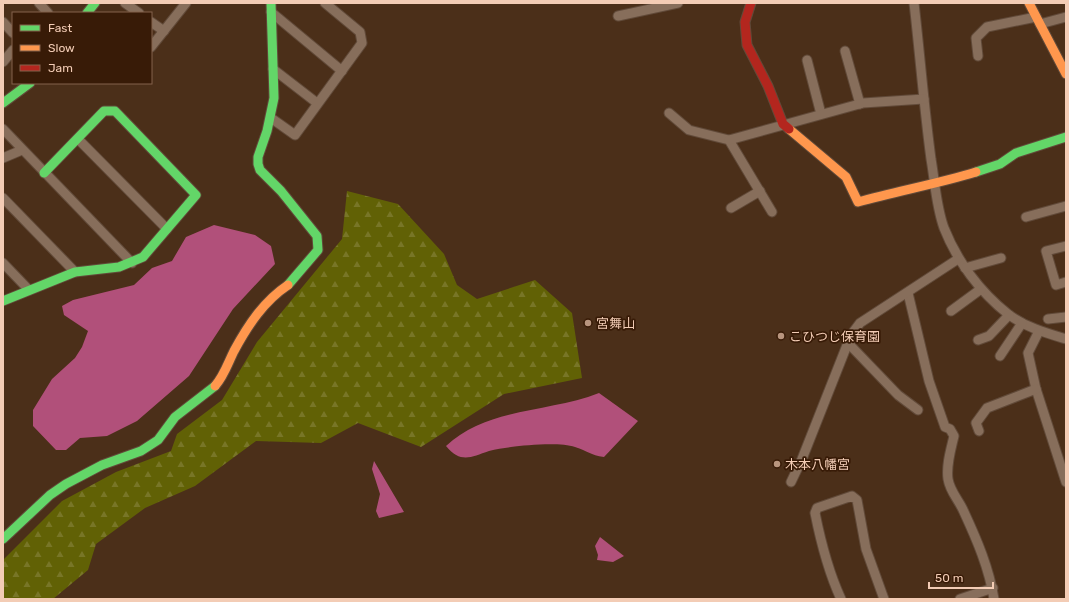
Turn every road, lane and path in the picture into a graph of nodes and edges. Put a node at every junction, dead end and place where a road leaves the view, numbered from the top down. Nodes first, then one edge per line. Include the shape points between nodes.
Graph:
1 (39, 3) edge
2 (95, 3) edge
3 (125, 3) edge
4 (186, 3) edge
5 (325, 3) edge
6 (678, 3) edge
7 (751, 3) edge
8 (914, 3) edge
9 (1029, 3) edge
10 (271, 7) edge
11 (47, 12) edge
12 (88, 12) edge
13 (138, 12) edge
14 (618, 16) dead end
15 (1066, 17) edge
16 (1038, 20) junction
17 (3, 22) edge
18 (152, 23) edge
19 (164, 31) junction
20 (12, 32) edge
21 (152, 46) edge
22 (844, 50) dead end
23 (12, 51) edge
24 (978, 56) dead end
25 (807, 60) dead end
26 (3, 62) edge
27 (273, 69) junction
28 (342, 71) junction
29 (1066, 74) edge
30 (29, 84) edge
31 (3, 91) edge
32 (924, 99) junction
33 (6, 101) edge
34 (317, 103) junction
35 (860, 104) junction
36 (669, 113) dead end
37 (821, 114) junction
38 (270, 118) junction
39 (783, 124) junction
40 (3, 129) edge
41 (1066, 137) edge
42 (78, 139) junction
43 (729, 140) junction
44 (22, 150) junction
45 (3, 158) edge
46 (44, 173) junction
47 (935, 184) junction
48 (760, 191) junction
49 (3, 198) edge
50 (1066, 206) edge
51 (731, 208) dead end
52 (772, 212) dead end
53 (1026, 217) dead end
54 (167, 229) junction
55 (1066, 246) edge
56 (1001, 258) dead end
57 (958, 259) junction
58 (132, 263) junction
59 (3, 264) edge
60 (965, 268) junction
61 (75, 272) junction
62 (1066, 282) edge
63 (981, 289) junction
64 (29, 290) junction
65 (908, 293) junction
66 (3, 301) edge
67 (951, 311) dead end
68 (1009, 315) junction
69 (1066, 317) edge
70 (1048, 319) dead end
71 (1022, 323) junction
72 (1039, 331) junction
73 (1066, 339) edge
74 (978, 340) dead end
75 (848, 343) junction
76 (1000, 356) dead end
77 (1036, 389) junction
78 (918, 410) dead end
79 (980, 431) dead end
80 (1066, 479) edge
81 (791, 482) dead end
82 (3, 539) edge
83 (992, 588) junction
84 (841, 599) edge
85 (884, 599) edge
86 (960, 599) edge
87 (994, 599) edge

1 - 11 street
2 - 12 street
3 - 13 street
4 - 19 street
5 - 28 street via 360,32 362,43
6 - 14 street
7 - 39 street via 745,22 747,45 768,86
8 - 32 street
9 - 16 street
10 - 27 street
10 - 28 street
15 - 16 street
16 - 24 street via 987,27 976,38
16 - 29 street
17 - 20 street
18 - 19 street
19 - 21 street
22 - 35 street
23 - 26 street
25 - 37 street
27 - 34 street
27 - 38 street via 274,98
28 - 34 street
30 - 33 street
31 - 33 street
32 - 35 street
32 - 47 street
34 - 38 street via 295,135
35 - 37 street
36 - 43 street via 689,130
37 - 39 street
38 - 82 street via 258,157 260,170 286,196 317,236 318,250 288,285 278,291 258,312 234,350 220,380 209,392 175,417 158,440 141,451 102,465 66,484 50,495
39 - 43 street
39 - 47 street via 846,177 858,202
40 - 44 street
41 - 47 street via 1016,153 1000,164
42 - 46 street
42 - 54 street
42 - 54 street via 104,111 115,111 196,195
43 - 48 street
44 - 45 street
44 - 46 street
46 - 58 street
47 - 57 street via 944,227
48 - 51 street
48 - 52 street
49 - 61 street
50 - 53 street
54 - 58 street via 143,257
55 - 62 street via 1046,251 1056,285
56 - 60 street
57 - 60 street
57 - 65 street
58 - 61 street
59 - 64 street
60 - 63 street
61 - 64 street
63 - 67 street
63 - 68 street
64 - 66 street
65 - 75 street via 860,323 851,334
65 - 83 street via 929,381 945,427 950,429 954,436 948,471 951,490 963,509 978,544 990,574
68 - 71 street
68 - 74 street via 990,336
69 - 70 street
71 - 72 street
71 - 76 street
72 - 73 street
72 - 77 street via 1028,353
75 - 78 street via 898,395
75 - 81 street
77 - 79 street via 987,408 976,423
77 - 80 street
83 - 86 street
83 - 87 street
84 - 85 street via 830,577 815,513 817,508 852,496 857,500 866,549

